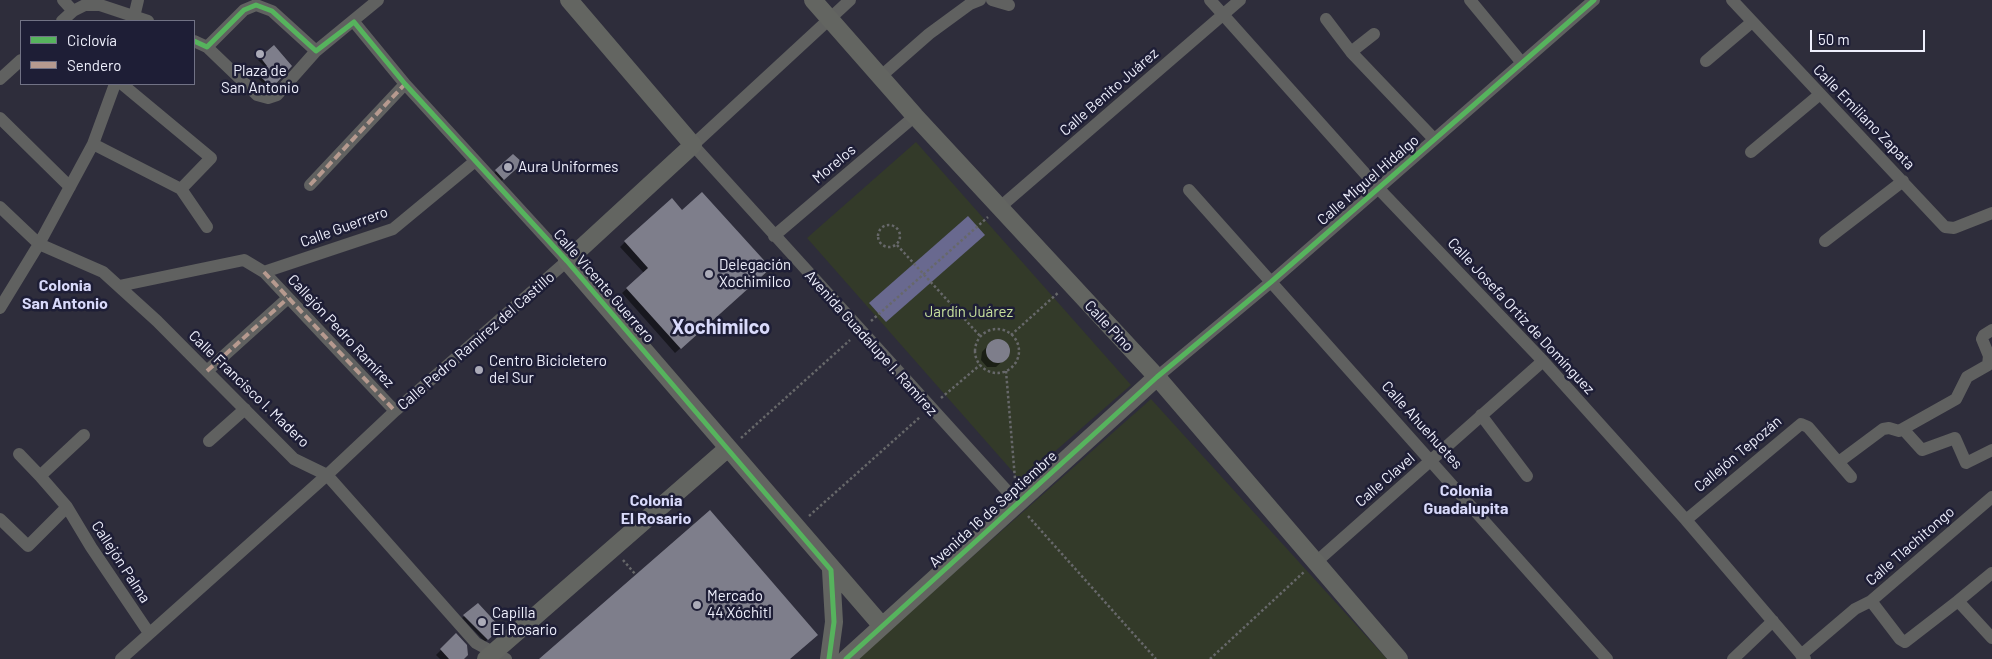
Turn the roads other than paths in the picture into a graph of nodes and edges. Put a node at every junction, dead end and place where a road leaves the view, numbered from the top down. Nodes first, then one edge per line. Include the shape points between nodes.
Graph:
1 (63, 0) edge
2 (138, 0) edge
3 (378, 0) edge
4 (569, 0) edge
5 (813, 0) edge
6 (832, 0) edge
7 (850, 0) edge
8 (980, 0) edge
9 (992, 0) edge
10 (1210, 0) edge
11 (1240, 0) edge
12 (1470, 0) edge
13 (1594, 0) edge
14 (1732, 0) edge
15 (1009, 5) dead end
16 (74, 11) junction
17 (1223, 15) junction
18 (832, 16) junction
19 (134, 18) edge
20 (1326, 19) dead end
21 (63, 20) edge
22 (354, 22) junction
23 (1752, 22) junction
24 (1374, 34) dead end
25 (195, 41) edge
26 (207, 47) junction
27 (316, 51) junction
28 (1351, 52) junction
29 (20, 61) edge
30 (1706, 61) dead end
31 (1522, 63) junction
32 (880, 77) junction
33 (0, 79) edge
34 (404, 84) junction
35 (115, 85) edge
36 (123, 85) edge
37 (1819, 94) junction
38 (916, 116) junction
39 (0, 118) edge
40 (1434, 139) junction
41 (93, 144) junction
42 (693, 145) junction
43 (1751, 152) dead end
44 (474, 162) junction
45 (1903, 181) junction
46 (310, 185) dead end
47 (70, 187) junction
48 (1378, 188) junction
49 (182, 189) junction
50 (1189, 190) dead end
51 (0, 206) edge
52 (999, 208) junction
53 (1992, 213) edge
54 (207, 227) dead end
55 (774, 236) junction
56 (1825, 241) dead end
57 (39, 244) junction
58 (567, 261) junction
59 (264, 272) junction
60 (1271, 282) junction
61 (119, 286) junction
62 (288, 298) junction
63 (0, 307) edge
64 (1992, 330) edge
65 (1543, 361) junction
66 (207, 371) junction
67 (1157, 378) junction
68 (245, 409) junction
69 (395, 411) junction
70 (1481, 415) junction
71 (1903, 428) junction
72 (84, 435) dead end
73 (209, 441) dead end
74 (728, 448) junction
75 (1992, 450) edge
76 (19, 454) dead end
77 (1432, 461) junction
78 (1840, 461) junction
79 (328, 475) junction
80 (40, 476) junction
81 (1526, 476) dead end
82 (1851, 477) dead end
83 (1992, 497) edge
84 (1018, 503) junction
85 (68, 507) junction
86 (0, 519) edge
87 (1686, 520) junction
88 (1315, 563) junction
89 (831, 570) junction
90 (1992, 573) edge
91 (1872, 601) junction
92 (1958, 601) junction
93 (1773, 621) junction
94 (882, 626) junction
95 (149, 633) junction
96 (1992, 638) edge
97 (496, 656) edge
98 (1803, 657) edge
99 (121, 659) edge
100 (829, 659) edge
101 (846, 659) edge
102 (1399, 659) edge
103 (1607, 659) edge
104 (1732, 659) edge

1 - 16 street
2 - 19 street
3 - 22 street
4 - 42 street, Avenida Guadalupe I. Ramírez
5 - 18 street, Calle Pino
6 - 18 street
7 - 18 street, Calle Pedro Ramírez del Castillo
8 - 32 street via 930,34
9 - 15 street
10 - 17 street, Calle Josefa Ortiz de Domínguez
11 - 17 street, Calle Benito Juárez
12 - 31 street
13 - 31 street, Calle Miguel Hidalgo
14 - 23 street, Calle Emiliano Zapata
16 - 19 street via 85,5 100,5
16 - 21 street
17 - 48 street, Calle Josefa Ortiz de Domínguez
17 - 52 street, Calle Benito Juárez
18 - 32 street, Calle Pino
18 - 42 street, Calle Pedro Ramírez del Castillo
20 - 28 street
22 - 27 street
22 - 34 street, Calle Vicente Guerrero
23 - 30 street
23 - 37 street, Calle Emiliano Zapata
24 - 28 street
25 - 26 street
26 - 27 street via 244,10 256,5 272,11
26 - 27 street via 257,95 268,98 278,95
28 - 40 street
29 - 33 street
31 - 40 street, Calle Miguel Hidalgo
32 - 38 street, Calle Pino
34 - 44 street, Calle Vicente Guerrero
34 - 46 street
35 - 41 street
36 - 49 street via 211,158
37 - 43 street
37 - 45 street, Calle Emiliano Zapata
38 - 52 street, Calle Pino
38 - 55 street, Morelos
39 - 47 street
40 - 48 street, Calle Miguel Hidalgo
41 - 47 street
41 - 49 street
42 - 55 street, Avenida Guadalupe I. Ramírez
42 - 58 street, Calle Pedro Ramírez del Castillo
44 - 58 street, Calle Vicente Guerrero
44 - 59 street, Calle Guerrero via 393,229
45 - 53 street, Calle Emiliano Zapata via 1945,227 1954,228
45 - 56 street
47 - 57 street
48 - 60 street, Calle Miguel Hidalgo
48 - 65 street, Calle Josefa Ortiz de Domínguez
49 - 54 street
50 - 60 street, Calle Ahuehuetes
51 - 57 street
52 - 67 street, Calle Pino
55 - 84 street, Avenida Guadalupe I. Ramírez
57 - 61 street, Calle Francisco I. Madero via 103,272
57 - 63 street
58 - 69 street, Calle Pedro Ramírez del Castillo
58 - 74 street, Calle Vicente Guerrero
59 - 61 street, Callejón Pedro Ramírez via 244,260
59 - 62 street, Callejón Pedro Ramírez
60 - 67 street, Calle Miguel Hidalgo
60 - 77 street, Calle Ahuehuetes
61 - 66 street, Calle Francisco I. Madero
62 - 66 street
62 - 69 street, Callejón Pedro Ramírez
64 - 71 street via 1982,339 1989,356 1988,365 1966,377 1956,399
65 - 70 street, Calle Clavel
65 - 87 street, Calle Josefa Ortiz de Domínguez
66 - 68 street, Calle Francisco I. Madero
67 - 84 street, Avenida 16 de Septiembre
67 - 88 street, Calle Pino
68 - 73 street
68 - 79 street, Calle Francisco I. Madero via 294,458
69 - 79 street, Calle Pedro Ramírez del Castillo
70 - 77 street, Calle Clavel
70 - 81 street
71 - 75 street via 1922,450 1955,438 1966,463
71 - 78 street via 1895,431 1883,429
72 - 80 street
74 - 89 street, Calle Vicente Guerrero
74 - 97 street
76 - 80 street, Callejón Palma
77 - 88 street, Calle Clavel
77 - 103 street, Calle Ahuehuetes
78 - 82 street, Callejón Tepozán
78 - 87 street, Callejón Tepozán via 1808,426 1801,424
79 - 95 street, Calle Pedro Ramírez del Castillo
79 - 97 street, Calle Francisco I. Madero via 476,643
80 - 85 street, Callejón Palma
83 - 91 street, Calle Tlachitongo
84 - 94 street, Avenida 16 de Septiembre
85 - 86 street via 28,546
85 - 95 street, Callejón Palma
87 - 93 street, Calle Josefa Ortiz de Domínguez
88 - 102 street, Calle Pino
89 - 94 street, Calle Vicente Guerrero
89 - 100 street via 834,622
90 - 92 street
91 - 92 street via 1905,642
91 - 98 street, Calle Tlachitongo via 1855,609
92 - 96 street
93 - 98 street, Calle Josefa Ortiz de Domínguez
93 - 104 street
94 - 101 street, Avenida 16 de Septiembre
95 - 99 street, Calle Pedro Ramírez del Castillo

